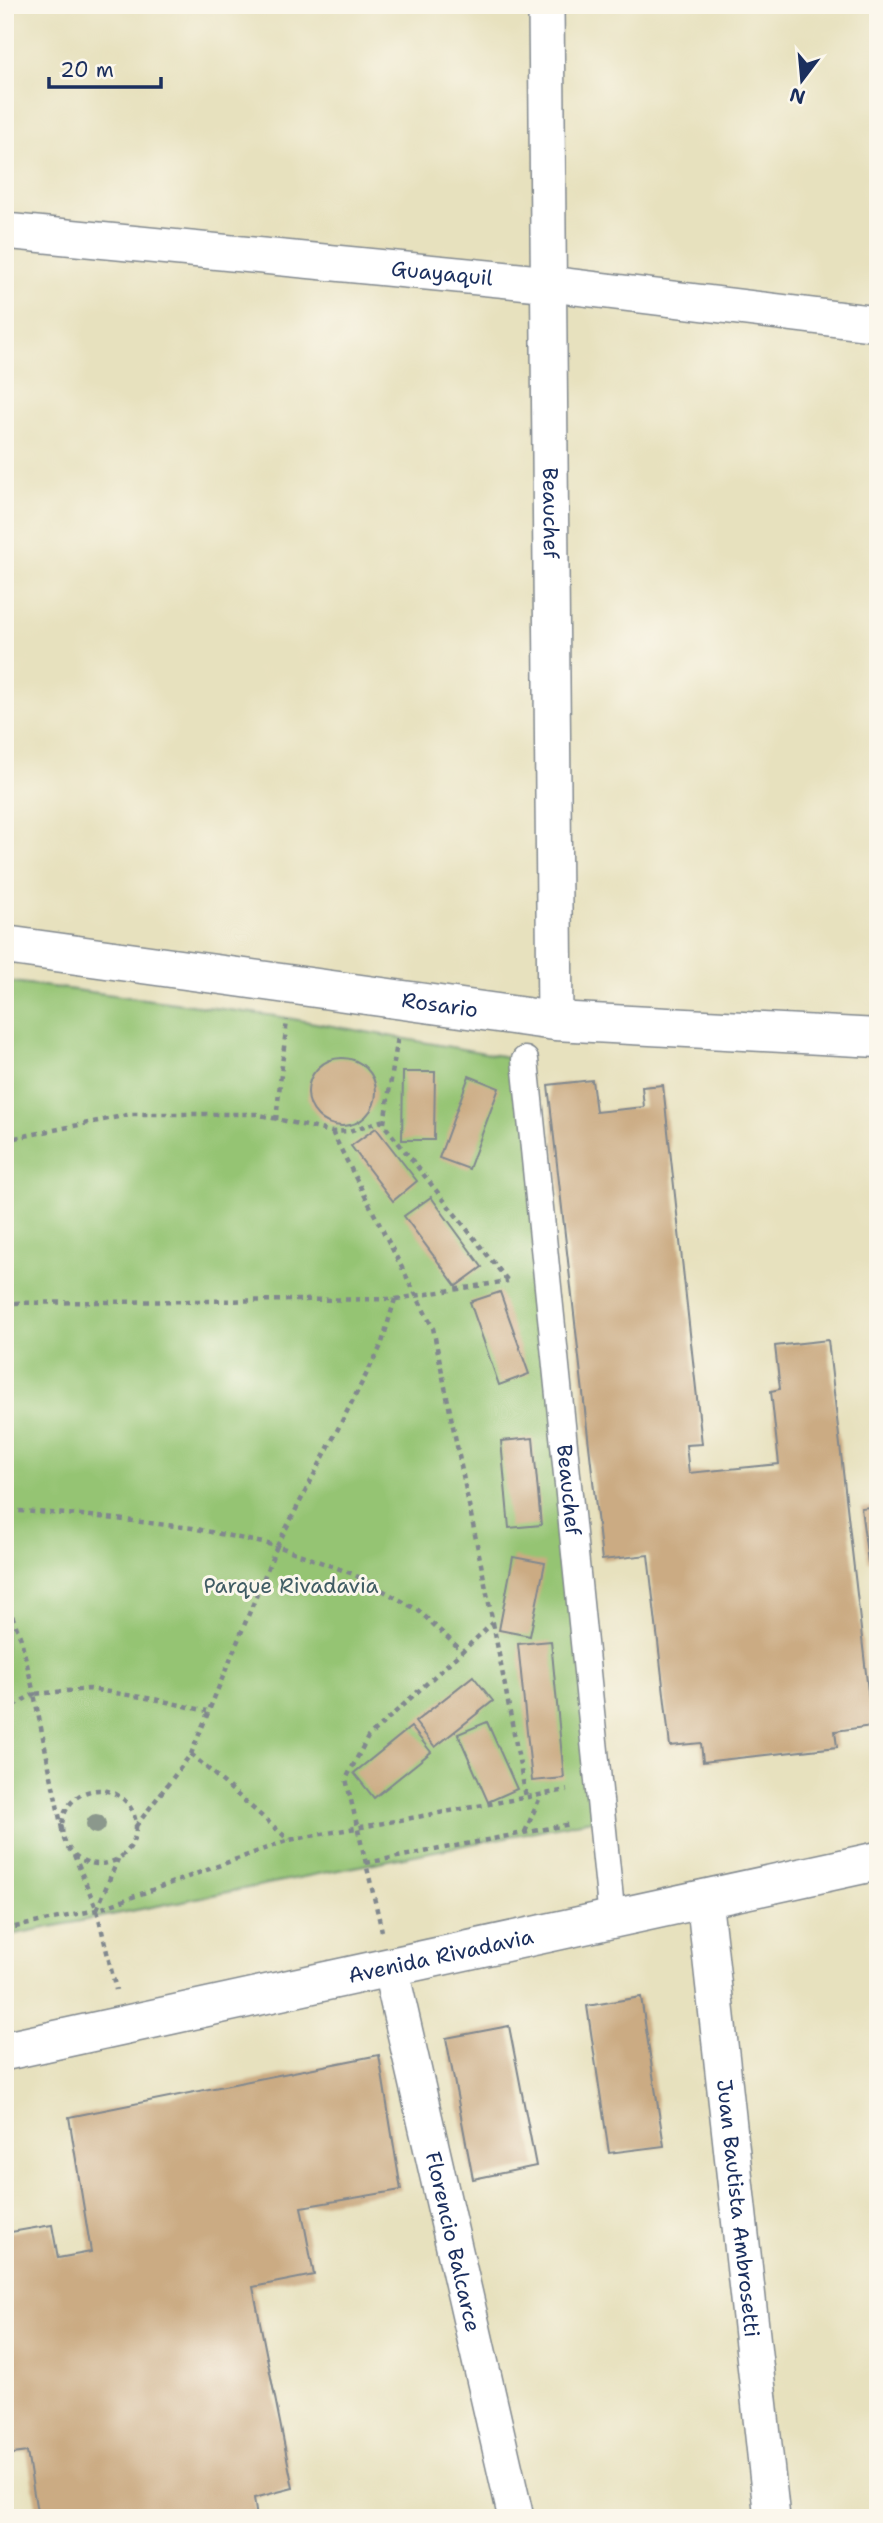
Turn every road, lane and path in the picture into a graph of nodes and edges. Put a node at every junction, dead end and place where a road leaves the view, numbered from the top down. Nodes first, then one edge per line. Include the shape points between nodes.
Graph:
1 (546, 5) edge
2 (5, 232) edge
3 (550, 284) junction
4 (878, 324) edge
5 (5, 945) edge
6 (287, 1018) dead end
7 (555, 1021) junction
8 (398, 1037) dead end
9 (878, 1038) edge
10 (525, 1060) dead end
11 (276, 1120) junction
12 (384, 1123) junction
13 (332, 1132) junction
14 (5, 1140) edge
15 (547, 1275) junction
16 (508, 1281) junction
17 (415, 1296) junction
18 (395, 1299) junction
19 (5, 1303) edge
20 (5, 1510) edge
21 (277, 1546) junction
22 (5, 1597) edge
23 (493, 1623) junction
24 (462, 1651) junction
25 (34, 1694) junction
26 (5, 1710) edge
27 (207, 1711) junction
28 (191, 1754) junction
29 (598, 1784) junction
30 (541, 1794) junction
31 (526, 1797) junction
32 (602, 1818) junction
33 (136, 1826) junction
34 (357, 1828) junction
35 (62, 1829) junction
36 (525, 1833) junction
37 (289, 1840) junction
38 (72, 1852) junction
39 (118, 1858) junction
40 (878, 1861) edge
41 (366, 1863) junction
42 (704, 1898) junction
43 (97, 1910) junction
44 (612, 1919) junction
45 (5, 1929) edge
46 (390, 1967) junction
47 (125, 2025) junction
48 (5, 2051) edge
49 (516, 2518) edge
50 (772, 2518) edge

1 - 3 street, Beauchef
2 - 3 street, Guayaquil
3 - 4 street, Guayaquil
3 - 7 street, Beauchef
5 - 7 main road, Rosario
6 - 11 path
7 - 9 main road, Rosario
8 - 12 path
10 - 15 street, Beauchef
11 - 13 path
11 - 14 path via 256,1114 132,1114
12 - 13 path
12 - 16 path
13 - 17 path
15 - 16 path
15 - 29 street, Beauchef
16 - 17 path
17 - 18 path
17 - 23 path via 433,1328
18 - 19 path
18 - 21 path via 381,1346
20 - 21 path via 192,1528
21 - 24 path via 353,1574 418,1610
21 - 27 path
22 - 25 path
23 - 24 path
23 - 31 path
24 - 34 path via 368,1737 346,1779
25 - 26 path
25 - 27 path via 89,1689
25 - 35 path
27 - 28 path
28 - 33 path
28 - 37 path
29 - 30 path
29 - 32 street, Beauchef
30 - 31 path
30 - 36 path
31 - 34 path
32 - 36 path
32 - 44 street, Beauchef
33 - 35 path via 127,1802 101,1790 76,1797 68,1805
33 - 39 path via 128,1850
34 - 37 path
34 - 41 path
35 - 38 path
36 - 41 path
37 - 43 path
38 - 39 path via 95,1863
38 - 43 path
39 - 43 path
40 - 42 main road, Avenida Rivadavia
41 - 46 path
42 - 44 main road, Avenida Rivadavia
42 - 50 street, Juan Bautista Ambrosetti
43 - 45 path
43 - 47 path
44 - 46 main road, Avenida Rivadavia
46 - 47 main road, Avenida Rivadavia
46 - 49 street, Florencio Balcarce
47 - 48 main road, Avenida Rivadavia

